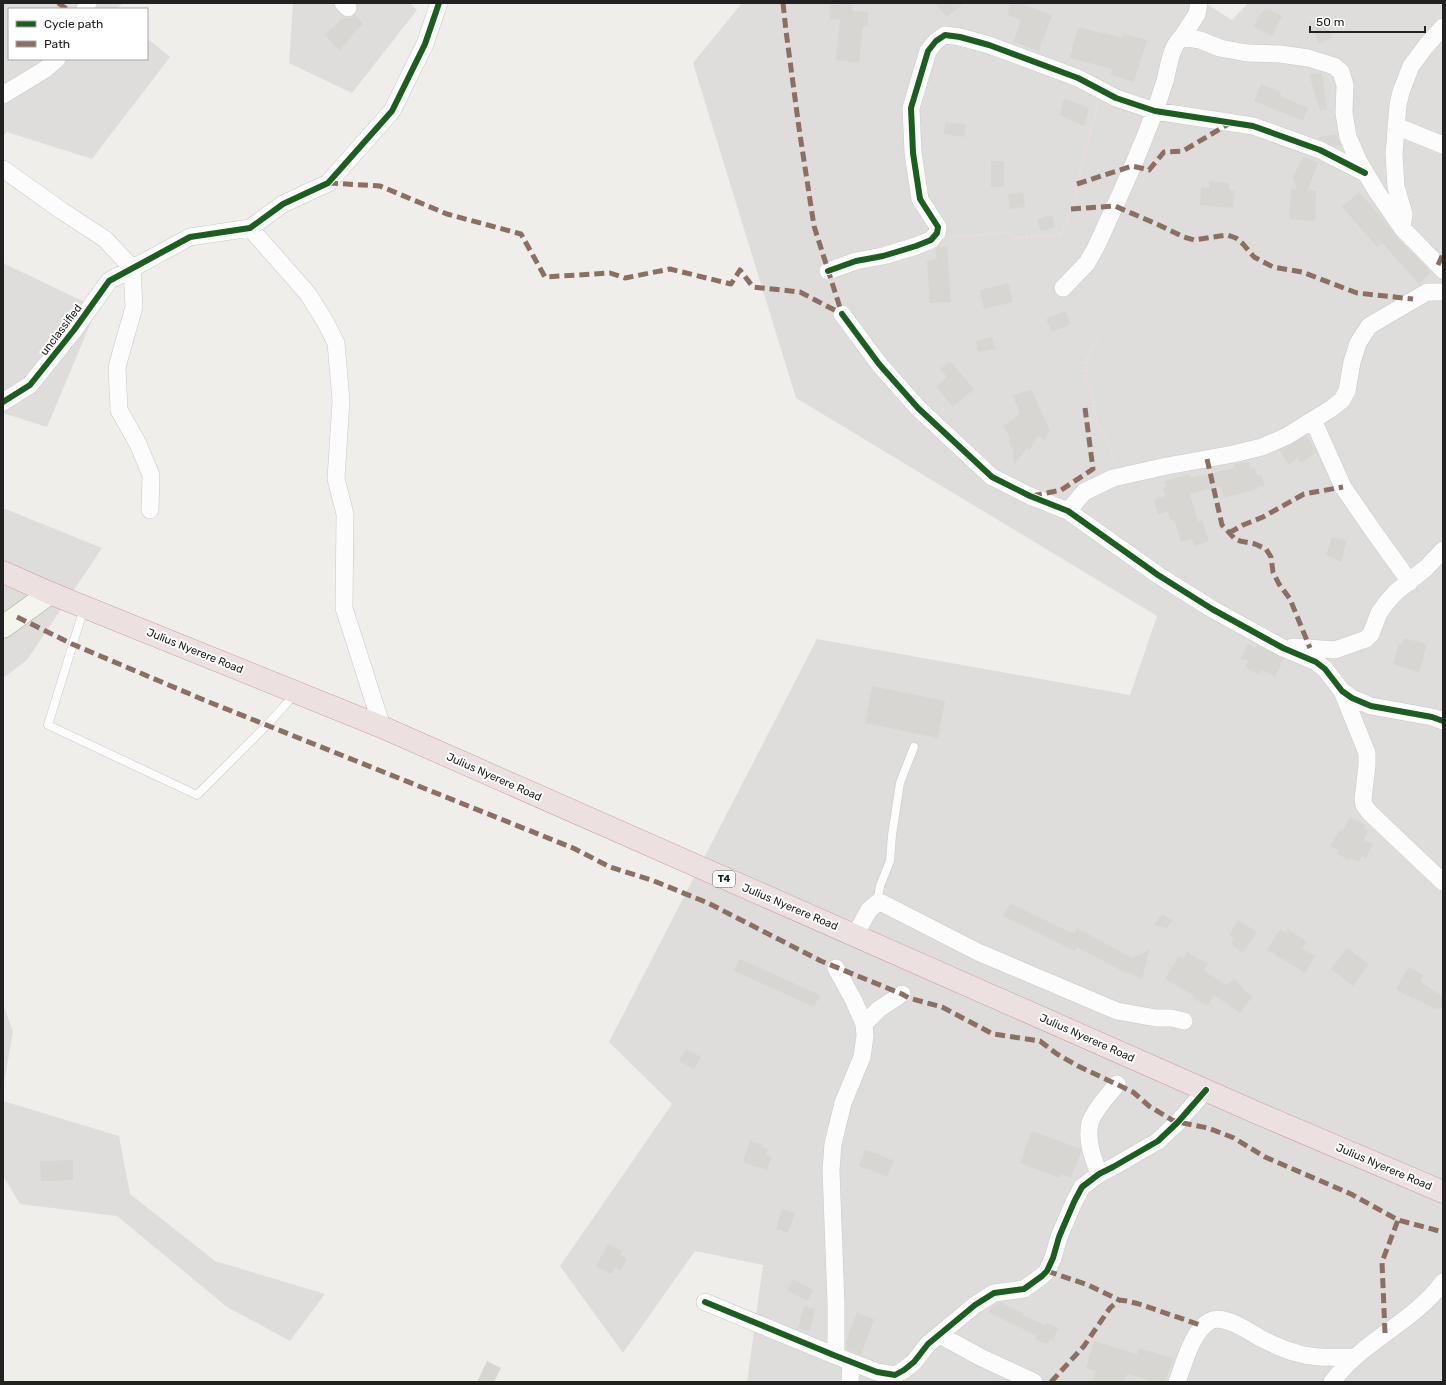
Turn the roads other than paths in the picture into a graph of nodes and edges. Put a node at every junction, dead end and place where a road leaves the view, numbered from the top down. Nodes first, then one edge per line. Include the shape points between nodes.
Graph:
1 (439, 3) edge
2 (1199, 3) edge
3 (1443, 27) edge
4 (1182, 37) junction
5 (56, 60) edge
6 (3, 95) edge
7 (1156, 110) junction
8 (1396, 126) junction
9 (1443, 145) edge
10 (3, 169) edge
11 (1365, 173) junction
12 (250, 228) junction
13 (1402, 228) junction
14 (132, 268) junction
15 (1443, 270) edge
16 (828, 271) dead end
17 (1062, 288) dead end
18 (1443, 292) edge
19 (842, 314) dead end
20 (3, 402) edge
21 (1313, 420) junction
22 (150, 510) dead end
23 (1068, 511) junction
24 (1443, 550) edge
25 (3, 572) edge
26 (1410, 582) junction
27 (50, 593) junction
28 (84, 606) junction
29 (3, 627) edge
30 (1283, 648) junction
31 (1342, 691) junction
32 (297, 692) junction
33 (1443, 720) edge
34 (382, 727) junction
35 (914, 747) dead end
36 (1443, 882) edge
37 (877, 903) junction
38 (855, 935) junction
39 (836, 968) dead end
40 (902, 994) dead end
41 (1184, 1021) dead end
42 (864, 1024) junction
43 (1117, 1084) dead end
44 (1206, 1090) junction
45 (1099, 1174) junction
46 (1443, 1192) edge
47 (1443, 1282) edge
48 (705, 1302) dead end
49 (940, 1335) junction
50 (1355, 1357) junction
51 (843, 1359) junction
52 (850, 1382) edge
53 (1034, 1382) edge
54 (1177, 1382) edge
55 (1332, 1382) edge

1 - 12 street via 425,44 392,111 328,183 283,204
2 - 4 street via 1197,14
3 - 8 street via 1411,66 1401,92
4 - 7 street via 1171,56
4 - 11 street via 1200,40 1220,48 1308,58 1334,66 1341,72 1345,85 1344,113 1348,137
5 - 6 street
7 - 11 street via 1253,126 1320,150
7 - 16 street via 1116,98 1078,78 984,44 960,37 945,36 936,41 928,51 911,108 913,154 920,199 938,227 937,233 931,240 916,246
7 - 17 street via 1096,247 1087,263
8 - 9 street
8 - 13 street via 1394,154 1396,187 1404,214
10 - 14 street via 105,239
11 - 13 street
12 - 14 street, unclassified via 190,237
12 - 34 street via 308,294 336,343 341,401 336,479 345,514 344,608
13 - 15 street
14 - 20 street, unclassified via 109,281 30,385
14 - 22 street via 134,307 117,367 119,410 138,444 150,474
18 - 21 street via 1427,292 1370,326 1358,343 1347,390 1342,400
19 - 23 street via 879,364 918,408 992,477
21 - 23 street via 1262,447 1113,478 1084,492
21 - 26 street via 1343,487
23 - 30 street via 1158,575 1212,609
24 - 26 street
25 - 27 highway, Julius Nyerere Road / T4
26 - 30 street via 1387,602 1366,639 1335,650
27 - 28 highway, Julius Nyerere Road / T4
27 - 29 street
28 - 32 highway, Julius Nyerere Road / T4
28 - 32 lane via 48,724 197,794
30 - 31 street via 1316,662 1325,669
31 - 33 street via 1371,706
31 - 36 street via 1366,753 1364,805
32 - 34 highway, Julius Nyerere Road / T4
34 - 38 highway, Julius Nyerere Road / T4
35 - 37 lane via 900,783 890,861 880,886
37 - 38 street via 869,910
37 - 41 street via 882,903 978,952 1117,1011
38 - 44 highway, Julius Nyerere Road / T4
39 - 42 street
40 - 42 street
42 - 51 street via 862,1057 843,1103 833,1144 831,1170 836,1303
43 - 45 street via 1090,1122 1092,1154
44 - 45 street via 1158,1141
44 - 46 highway, Julius Nyerere Road / T4
45 - 49 street via 1082,1187 1047,1271 1024,1289 994,1293 975,1305
47 - 50 street via 1420,1306
48 - 51 street
49 - 51 street via 928,1344 914,1362 895,1375 877,1372
49 - 53 street
50 - 54 street via 1298,1354 1276,1346 1234,1323 1220,1319 1211,1320 1196,1336
50 - 55 street via 1340,1370
51 - 52 street

